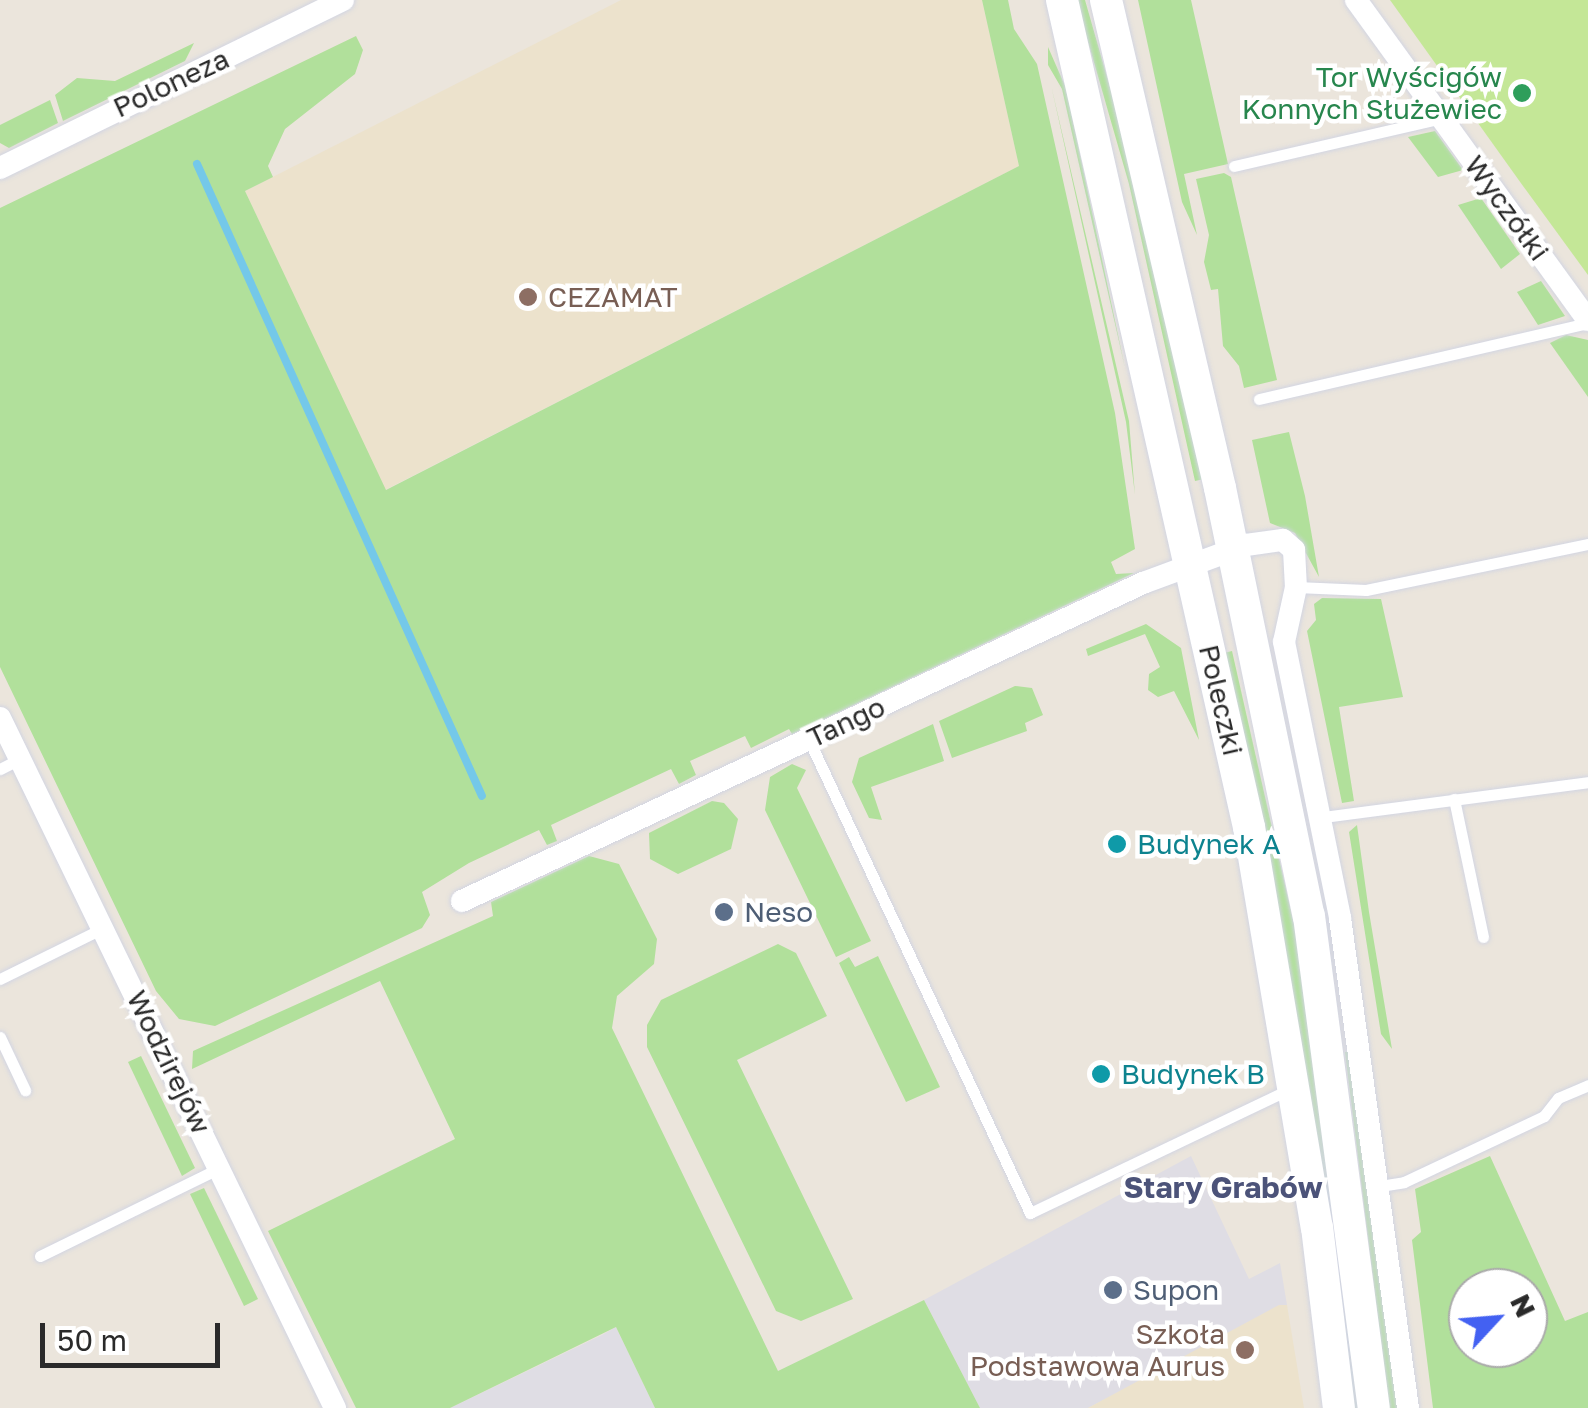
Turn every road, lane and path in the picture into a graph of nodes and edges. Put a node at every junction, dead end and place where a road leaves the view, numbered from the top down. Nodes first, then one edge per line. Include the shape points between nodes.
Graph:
1 (343, 0) edge
2 (1062, 0) edge
3 (1106, 0) edge
4 (1356, 0) edge
5 (1442, 118) junction
6 (1234, 166) dead end
7 (0, 168) edge
8 (1588, 321) edge
9 (1260, 399) dead end
10 (1588, 544) edge
11 (1232, 550) junction
12 (1190, 564) junction
13 (1296, 587) junction
14 (0, 718) edge
15 (808, 740) junction
16 (10, 764) edge
17 (1588, 782) edge
18 (1454, 799) junction
19 (1323, 817) junction
20 (462, 900) dead end
21 (103, 928) junction
22 (1484, 938) dead end
23 (0, 979) edge
24 (0, 1038) edge
25 (1588, 1085) edge
26 (1292, 1088) junction
27 (26, 1090) dead end
28 (220, 1168) junction
29 (1380, 1186) junction
30 (40, 1256) dead end
31 (334, 1407) edge
32 (1340, 1408) edge
33 (1374, 1408) edge
34 (1408, 1408) edge

1 - 7 street, Poloneza
2 - 12 main road, Poleczki
3 - 11 main road, Poleczki
4 - 5 street, Wyczółki
5 - 6 lane
5 - 8 street, Wyczółki
8 - 9 lane
10 - 13 lane via 1366,590
11 - 12 street, Tango
11 - 13 street via 1283,540 1294,550
11 - 33 main road, Poleczki via 1309,916
12 - 15 street, Tango
12 - 26 main road, Poleczki via 1249,827
13 - 19 street via 1284,642
14 - 16 street, Wodzirejów
15 - 20 street, Tango
15 - 26 lane via 1030,1213
16 - 21 street, Wodzirejów
17 - 18 lane
18 - 19 lane
18 - 22 lane
19 - 29 street
21 - 23 lane
21 - 28 street, Wodzirejów
24 - 27 lane
25 - 29 lane via 1558,1098 1544,1116 1404,1182
26 - 32 main road, Poleczki
28 - 30 lane
28 - 31 street, Wodzirejów
29 - 34 street

